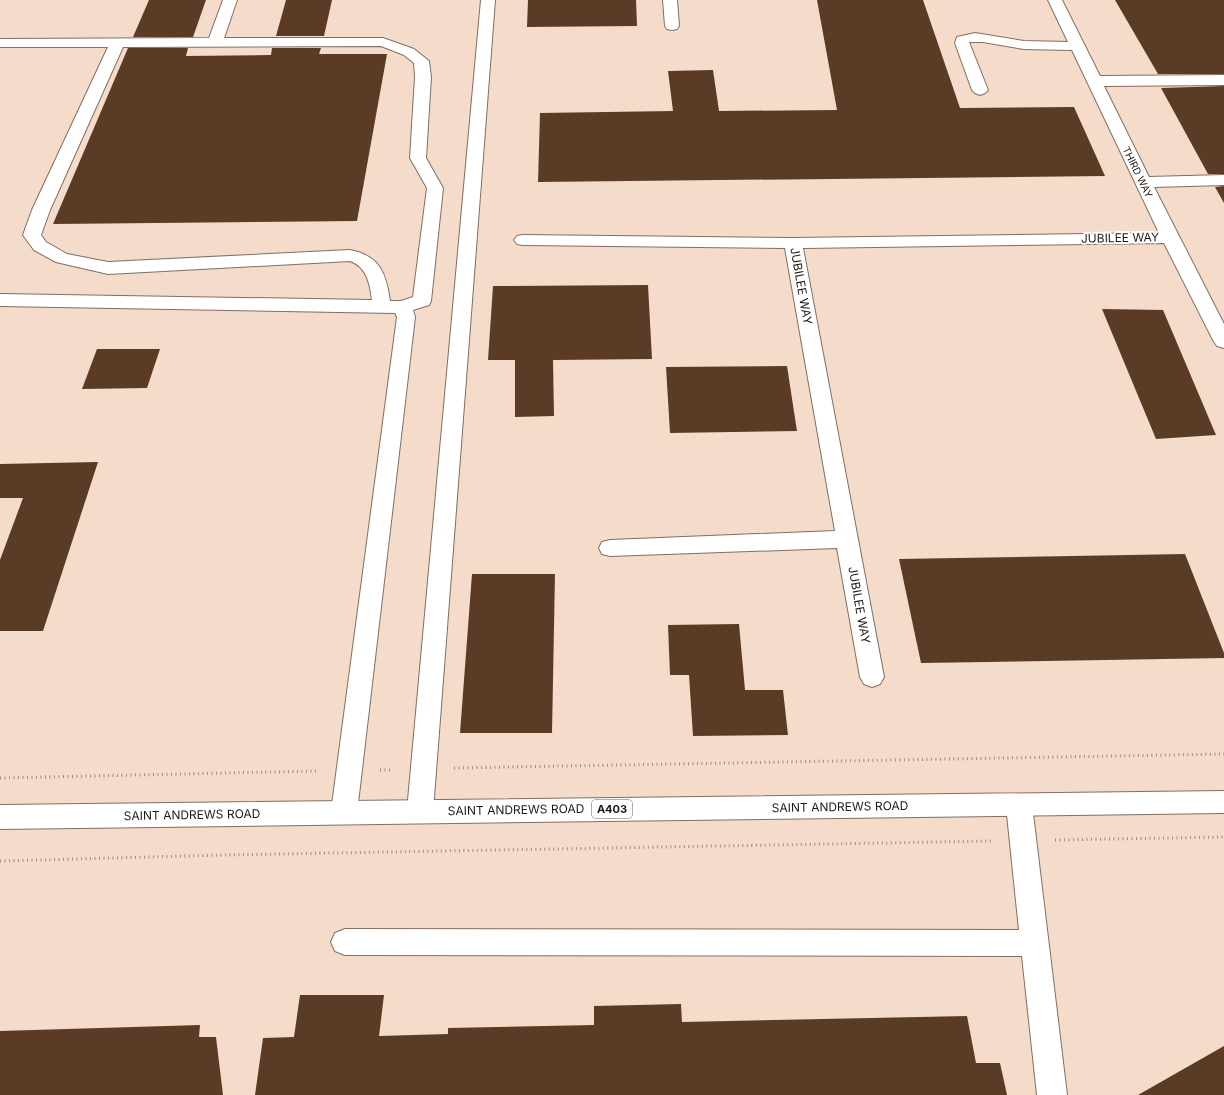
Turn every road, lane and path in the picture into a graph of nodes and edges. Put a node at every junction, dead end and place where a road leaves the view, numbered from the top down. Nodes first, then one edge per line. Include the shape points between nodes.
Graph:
1 (230, 0) edge
2 (488, 0) edge
3 (670, 0) edge
4 (1055, 0) edge
5 (672, 26) dead end
6 (215, 42) junction
7 (0, 43) edge
8 (117, 43) junction
9 (1077, 46) junction
10 (1224, 80) edge
11 (1094, 81) junction
12 (980, 90) dead end
13 (1224, 180) edge
14 (1143, 182) junction
15 (1170, 238) junction
16 (523, 240) dead end
17 (793, 242) junction
18 (0, 300) edge
19 (382, 306) junction
20 (402, 307) junction
21 (1224, 342) edge
22 (847, 539) junction
23 (610, 548) dead end
24 (872, 677) dead end
25 (1224, 754) edge
26 (424, 769) junction
27 (349, 771) junction
28 (0, 778) edge
29 (1224, 802) edge
30 (1018, 805) junction
31 (420, 811) junction
32 (344, 812) junction
33 (0, 817) edge
34 (1224, 837) edge
35 (1022, 840) junction
36 (0, 861) edge
37 (344, 942) dead end
38 (1034, 943) junction
39 (1052, 1095) edge

1 - 6 main road
2 - 26 main road
3 - 5 main road
4 - 9 main road, THIRD WAY
6 - 8 main road
6 - 20 main road via 383,42 409,52 421,61 423,78 418,158 435,188 422,301
7 - 8 main road
8 - 19 main road via 41,210 32,235 40,246 62,258 108,268 354,256 369,265 377,278
9 - 11 main road, THIRD WAY
9 - 12 main road via 1023,45 966,38 962,43
10 - 11 main road
11 - 14 main road, THIRD WAY
13 - 14 main road
14 - 15 main road, THIRD WAY
15 - 17 main road, JUBILEE WAY
15 - 21 main road, THIRD WAY
16 - 17 main road
17 - 22 main road, JUBILEE WAY
18 - 19 main road
19 - 20 main road
20 - 27 main road via 406,317
22 - 23 main road
22 - 24 main road, JUBILEE WAY
25 - 26 path
26 - 27 path
26 - 31 main road
27 - 28 path
27 - 32 main road
29 - 30 main road, SAINT ANDREWS ROAD / A403
30 - 31 main road, SAINT ANDREWS ROAD / A403
30 - 35 main road
31 - 32 main road, SAINT ANDREWS ROAD / A403
32 - 33 main road, SAINT ANDREWS ROAD / A403
34 - 35 path
35 - 36 path
35 - 38 main road
37 - 38 main road
38 - 39 main road

